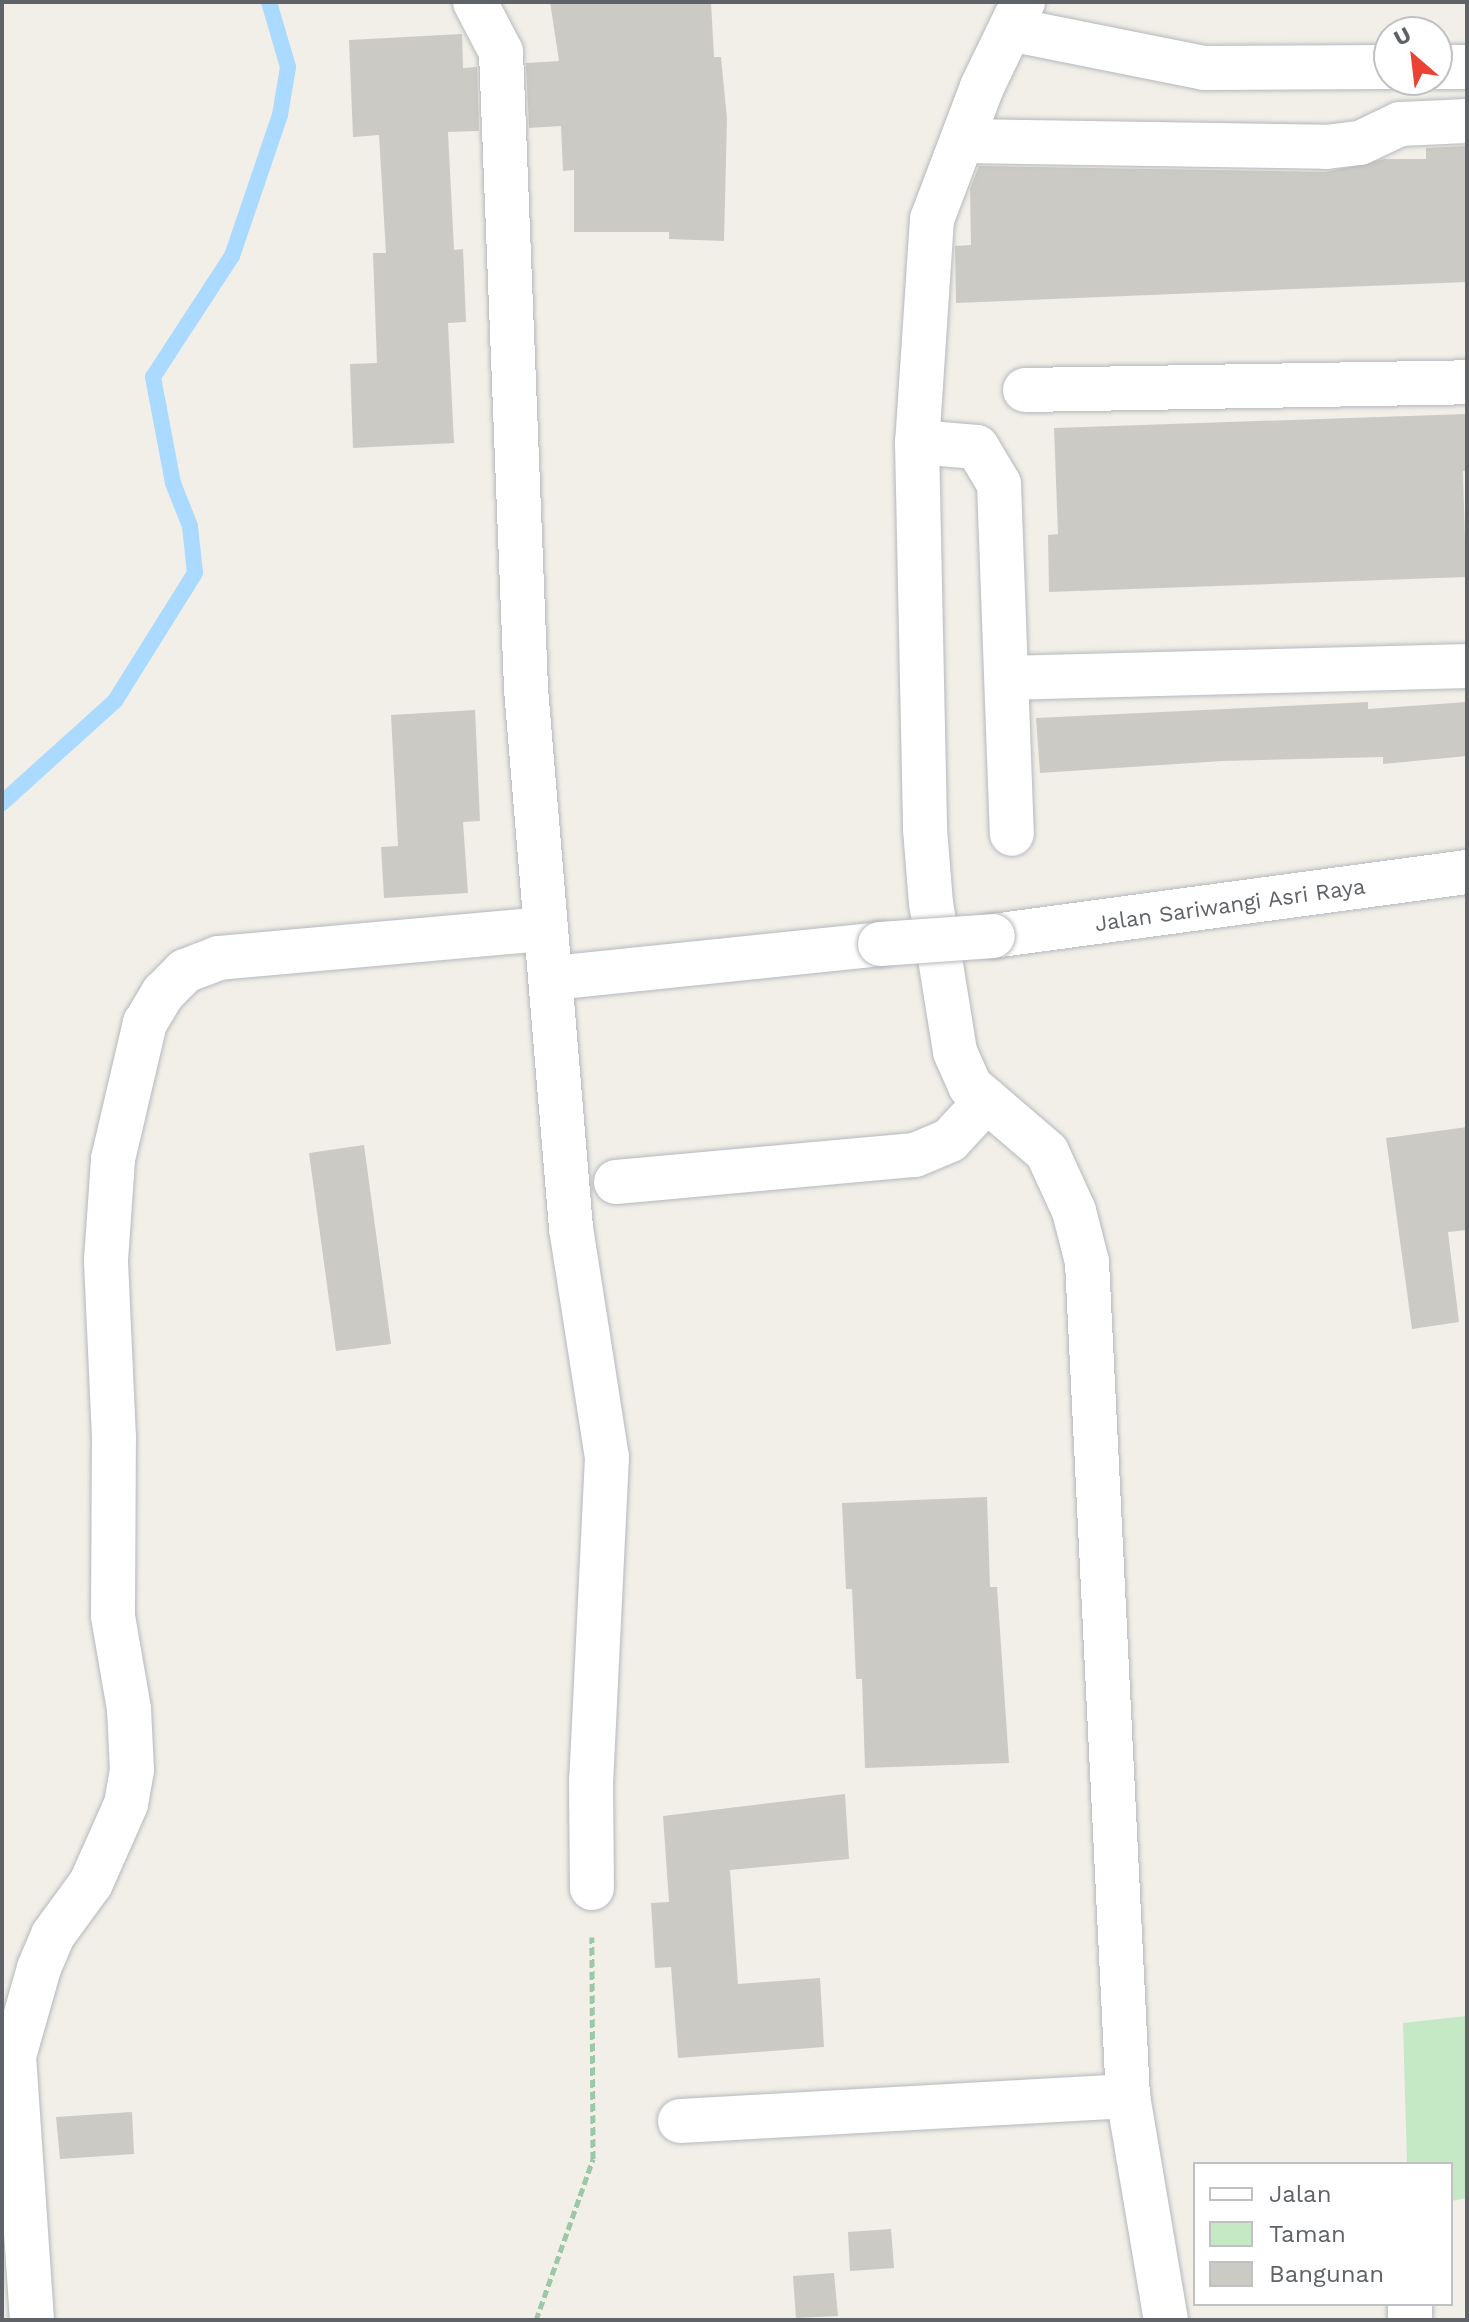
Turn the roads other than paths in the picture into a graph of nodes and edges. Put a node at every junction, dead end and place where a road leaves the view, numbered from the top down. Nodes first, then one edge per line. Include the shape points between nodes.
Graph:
1 (475, 2) edge
2 (1019, 16) edge
3 (1373, 67) edge
4 (1467, 121) edge
5 (962, 141) junction
6 (1467, 382) edge
7 (1025, 390) dead end
8 (917, 442) junction
9 (1467, 666) edge
10 (1007, 678) junction
11 (1012, 834) dead end
12 (1467, 872) edge
13 (546, 929) junction
14 (552, 978) junction
15 (987, 1100) junction
16 (616, 1182) dead end
17 (592, 1888) road end
18 (1128, 2096) junction
19 (680, 2121) dead end
20 (1177, 2260) edge
21 (32, 2320) edge
22 (1166, 2320) edge

1 - 13 street via 501,52 525,658
2 - 3 street via 1204,68
2 - 5 street via 982,87
4 - 5 street via 1400,124 1360,143 1326,147
5 - 8 street via 932,219
6 - 7 street
8 - 10 street via 977,447 999,484
8 - 15 street via 931,903 955,1052 970,1086
9 - 10 street
10 - 11 street
12 - 14 street, Jalan Sariwangi Asri Raya, bridge via 993,936
13 - 14 street
13 - 21 street via 219,958 185,971 163,993 145,1023 113,1159 106,1260 114,1438 113,1616 129,1709 132,1770 126,1804 91,1883 53,1935 39,1968 14,2056
14 - 17 street via 571,1228 607,1457 591,1780
15 - 16 street via 950,1140 915,1155
15 - 18 street via 1047,1152 1074,1211 1087,1262
18 - 19 street
18 - 20 street
20 - 22 street

